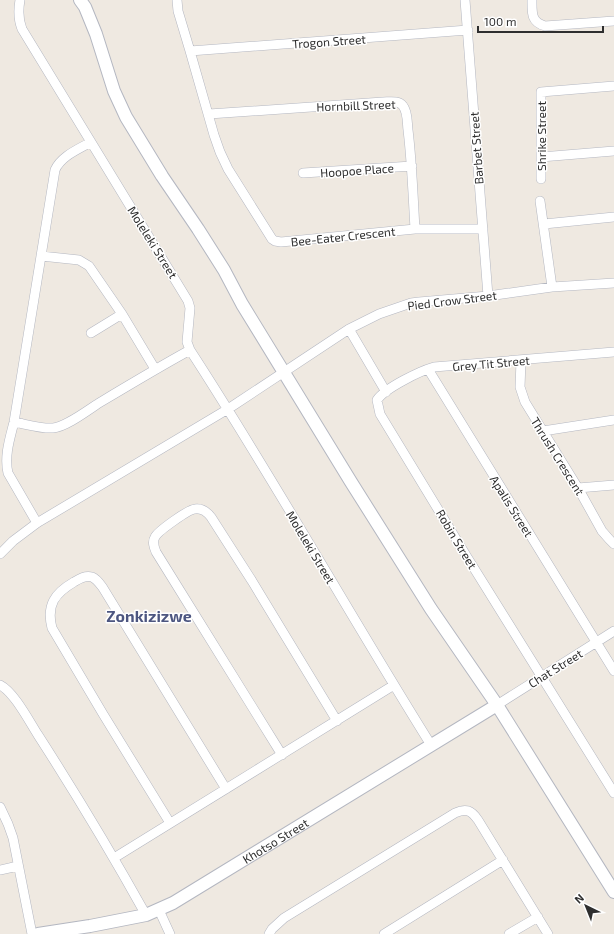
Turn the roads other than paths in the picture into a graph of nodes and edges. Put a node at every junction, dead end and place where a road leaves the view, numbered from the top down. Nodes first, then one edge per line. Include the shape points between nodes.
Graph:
1 (20, 0) edge
2 (80, 0) edge
3 (177, 0) edge
4 (465, 0) edge
5 (532, 0) edge
6 (614, 21) edge
7 (468, 30) junction
8 (190, 51) junction
9 (614, 86) edge
10 (208, 114) junction
11 (91, 142) junction
12 (614, 151) edge
13 (541, 157) junction
14 (412, 166) junction
15 (303, 173) dead end
16 (540, 179) dead end
17 (540, 201) dead end
18 (614, 217) edge
19 (544, 224) junction
20 (414, 229) junction
21 (483, 229) junction
22 (41, 256) junction
23 (614, 282) edge
24 (552, 287) junction
25 (488, 296) junction
26 (122, 314) junction
27 (349, 329) junction
28 (91, 333) dead end
29 (190, 350) junction
30 (614, 352) edge
31 (521, 360) junction
32 (155, 369) junction
33 (428, 369) junction
34 (284, 373) junction
35 (386, 392) junction
36 (377, 400) joint
37 (228, 409) junction
38 (614, 420) edge
39 (14, 422) junction
40 (543, 430) junction
41 (614, 485) edge
42 (578, 488) junction
43 (37, 523) junction
44 (614, 544) edge
45 (0, 554) edge
46 (614, 631) edge
47 (596, 642) junction
48 (614, 671) edge
49 (541, 676) junction
50 (0, 685) edge
51 (394, 685) junction
52 (497, 705) junction
53 (337, 721) junction
54 (432, 745) junction
55 (282, 755) junction
56 (226, 789) junction
57 (614, 793) edge
58 (0, 807) edge
59 (170, 823) junction
60 (114, 858) junction
61 (503, 860) junction
62 (18, 866) junction
63 (0, 870) edge
64 (614, 892) edge
65 (159, 910) junction
66 (146, 915) junction
67 (538, 917) junction
68 (32, 934) edge
69 (38, 934) edge
70 (170, 934) edge
71 (269, 934) edge
72 (384, 934) edge
73 (509, 934) edge
74 (548, 934) edge

1 - 11 street, Moleleki Street via 18,12 22,29
2 - 34 street via 96,34 114,91 126,117 224,270
3 - 8 street, Bee-Eater Crescent
4 - 7 street, Barbet Street
5 - 6 street via 532,15 538,24 545,26
7 - 8 street, Trogon Street
7 - 21 street, Barbet Street
8 - 10 street, Bee-Eater Crescent
9 - 13 street, Shrike Street via 541,92
10 - 14 street, Hornbill Street via 398,102 406,112
10 - 20 street, Bee-Eater Crescent via 228,169 274,241
11 - 22 street via 65,157 56,166
11 - 29 street, Moleleki Street via 188,300 190,308 187,342
12 - 13 street
13 - 16 street, Shrike Street
14 - 15 street, Hoopoe Place
14 - 20 street, Hornbill Street
17 - 19 street
18 - 19 street
19 - 24 street
20 - 21 street, Bee-Eater Crescent
21 - 25 street, Barbet Street
22 - 26 street via 79,260 89,266
22 - 39 street
23 - 24 street, Pied Crow Street
24 - 25 street, Pied Crow Street
25 - 27 street, Pied Crow Street via 411,303 379,314
26 - 28 street
26 - 32 street
27 - 34 street, Pied Crow Street
27 - 35 street
29 - 32 street
29 - 37 street, Moleleki Street
30 - 31 street, Grey Tit Street
31 - 33 street, Grey Tit Street
31 - 40 street, Thrush Crescent via 520,387 523,397
32 - 39 street via 75,418 53,428
33 - 35 street, Grey Tit Street
33 - 47 street, Apalis Street
34 - 37 street, Pied Crow Street
34 - 52 street via 431,609
35 - 36 street, Grey Tit Street
36 - 49 street, Robin Street via 380,414
37 - 43 street, Pied Crow Street
37 - 51 street, Moleleki Street
38 - 40 street
39 - 43 street via 6,468
40 - 42 street, Thrush Crescent
41 - 42 street
42 - 44 street, Thrush Crescent via 602,531
43 - 45 street, Pied Crow Street via 12,541
46 - 47 street, Chat Street
47 - 48 street, Apalis Street
47 - 49 street, Chat Street
49 - 52 street, Chat Street
49 - 57 street, Robin Street
50 - 60 street via 14,697
51 - 53 street
51 - 54 street, Moleleki Street
52 - 54 street, Khotso Street
52 - 64 street
53 - 55 street
53 - 55 street via 211,517 206,511 197,509 185,514 154,538 156,552
54 - 65 street, Khotso Street
55 - 56 street
56 - 59 street
56 - 59 street via 103,588 92,577 80,578 56,596 51,607 52,628
58 - 62 street via 13,838
59 - 60 street
60 - 66 street
61 - 67 street
61 - 71 street via 475,816 461,810 284,918
61 - 72 street
62 - 63 street
62 - 68 street
65 - 66 street, Khotso Street
65 - 70 street
66 - 69 street, Khotso Street
67 - 73 street
67 - 74 street

